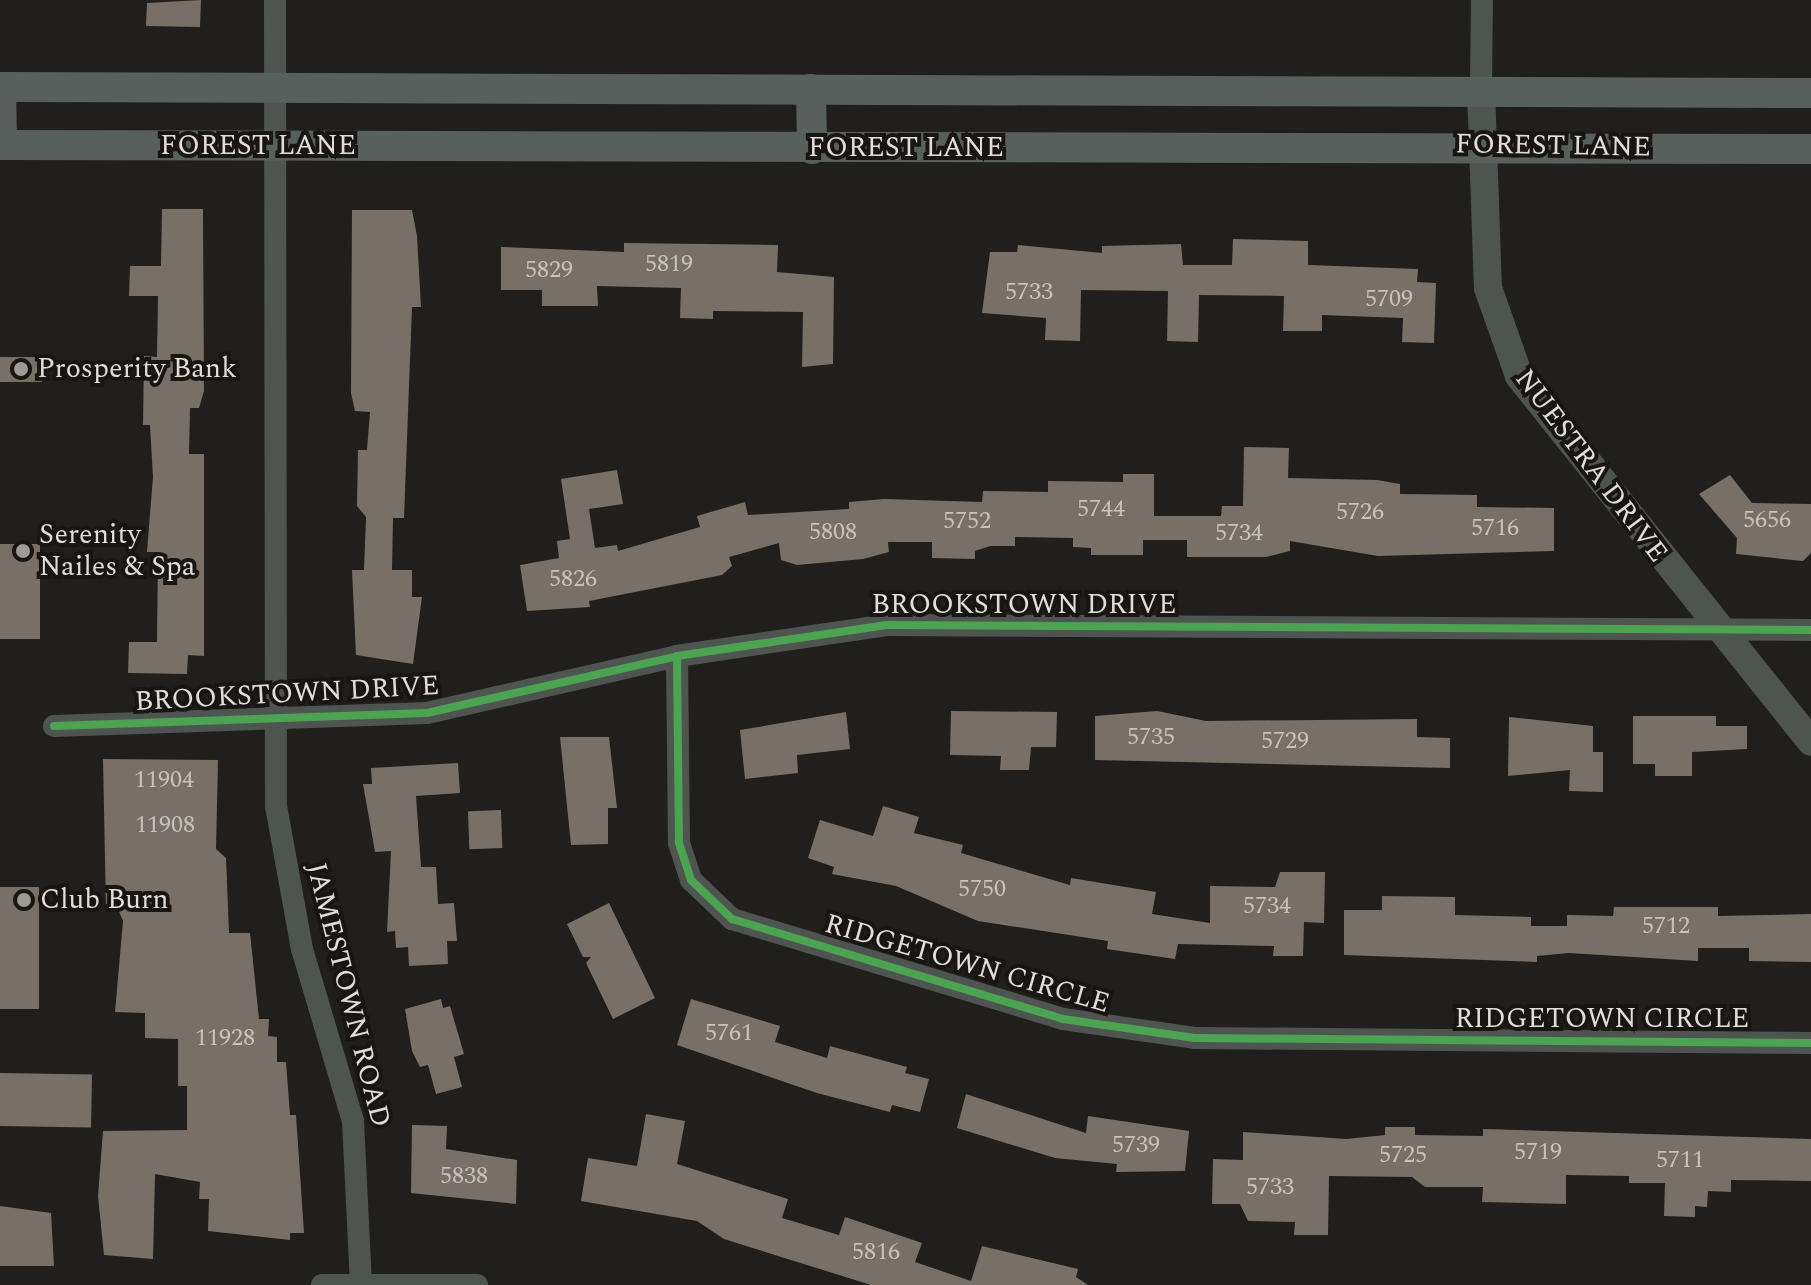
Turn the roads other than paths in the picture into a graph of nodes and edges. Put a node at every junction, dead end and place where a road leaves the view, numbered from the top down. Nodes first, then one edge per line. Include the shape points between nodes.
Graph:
1 (275, 0) edge
2 (1482, 0) edge
3 (0, 87) edge
4 (811, 89) junction
5 (1481, 89) junction
6 (275, 90) junction
7 (1811, 93) edge
8 (1, 145) edge
9 (1481, 145) junction
10 (275, 146) junction
11 (812, 149) junction
12 (1811, 149) edge
13 (1811, 630) edge
14 (1720, 631) junction
15 (677, 656) junction
16 (273, 723) junction
17 (54, 726) dead end
18 (1811, 742) edge
19 (1811, 1043) edge
20 (322, 1285) edge
21 (361, 1285) edge
22 (477, 1285) edge

1 - 6 street, JAMESTOWN ROAD
2 - 5 street, NUESTRA DRIVE
3 - 6 main road, FOREST LANE
3 - 8 main road
4 - 5 main road, FOREST LANE
4 - 6 main road, FOREST LANE
4 - 11 main road
5 - 7 main road, FOREST LANE
5 - 9 street, NUESTRA DRIVE
6 - 10 street, JAMESTOWN ROAD
8 - 10 main road, FOREST LANE
9 - 11 main road, FOREST LANE
9 - 12 main road, FOREST LANE
9 - 14 street, NUESTRA DRIVE via 1488,288 1519,376
10 - 11 main road, FOREST LANE
10 - 16 street, JAMESTOWN ROAD
13 - 14 street, BROOKSTOWN DRIVE
14 - 15 street, BROOKSTOWN DRIVE via 887,625
14 - 18 street, NUESTRA DRIVE
15 - 16 street, BROOKSTOWN DRIVE via 427,713
15 - 19 street, RIDGETOWN CIRCLE via 679,843 691,880 732,919 1063,1019 1195,1038
16 - 17 street, BROOKSTOWN DRIVE
16 - 21 street, JAMESTOWN ROAD via 284,873 353,1121
20 - 21 street
21 - 22 street

